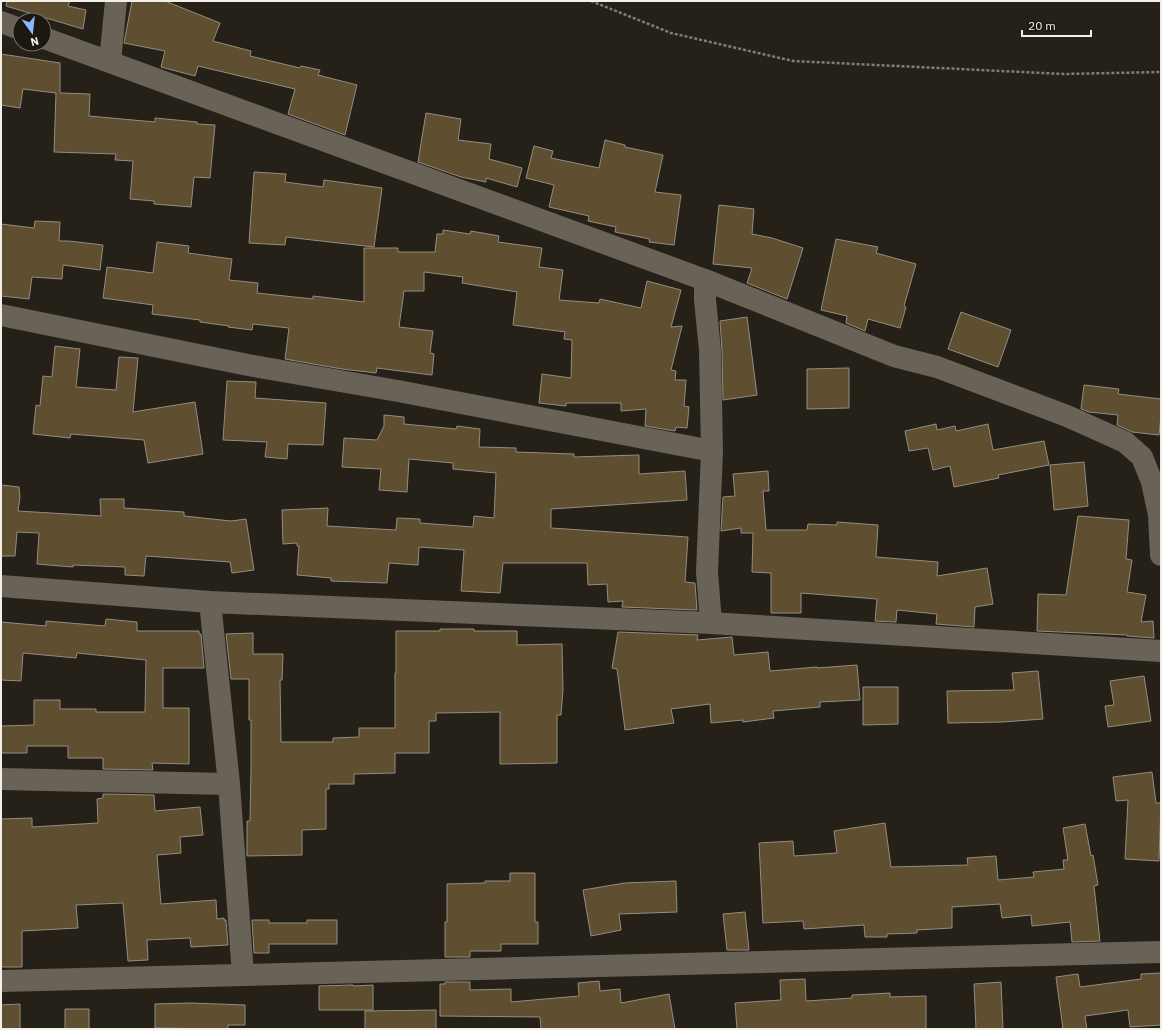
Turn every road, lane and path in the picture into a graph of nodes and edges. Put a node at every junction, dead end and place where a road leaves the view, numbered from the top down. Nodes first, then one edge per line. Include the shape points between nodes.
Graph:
1 (116, 1) edge
2 (591, 1) edge
3 (1, 22) edge
4 (12, 26) edge
5 (52, 41) edge
6 (110, 62) junction
7 (1161, 72) edge
8 (705, 280) junction
9 (1, 315) edge
10 (712, 450) junction
11 (1161, 555) edge
12 (1, 586) edge
13 (210, 602) junction
14 (711, 623) junction
15 (1161, 651) edge
16 (1, 779) edge
17 (229, 784) junction
18 (1161, 952) edge
19 (243, 975) junction
20 (1, 981) edge

1 - 6 street
2 - 7 path via 671,33 793,61 1064,74
3 - 4 street
5 - 6 street
6 - 8 street
8 - 10 street via 710,350
8 - 11 street via 894,356 938,367 1066,416 1125,442 1142,457 1152,482 1159,515
9 - 10 street via 248,366 398,391
10 - 14 street via 707,572
12 - 13 street
13 - 14 street
13 - 17 street
14 - 15 street
16 - 17 street
17 - 19 street
18 - 19 street
19 - 20 street

